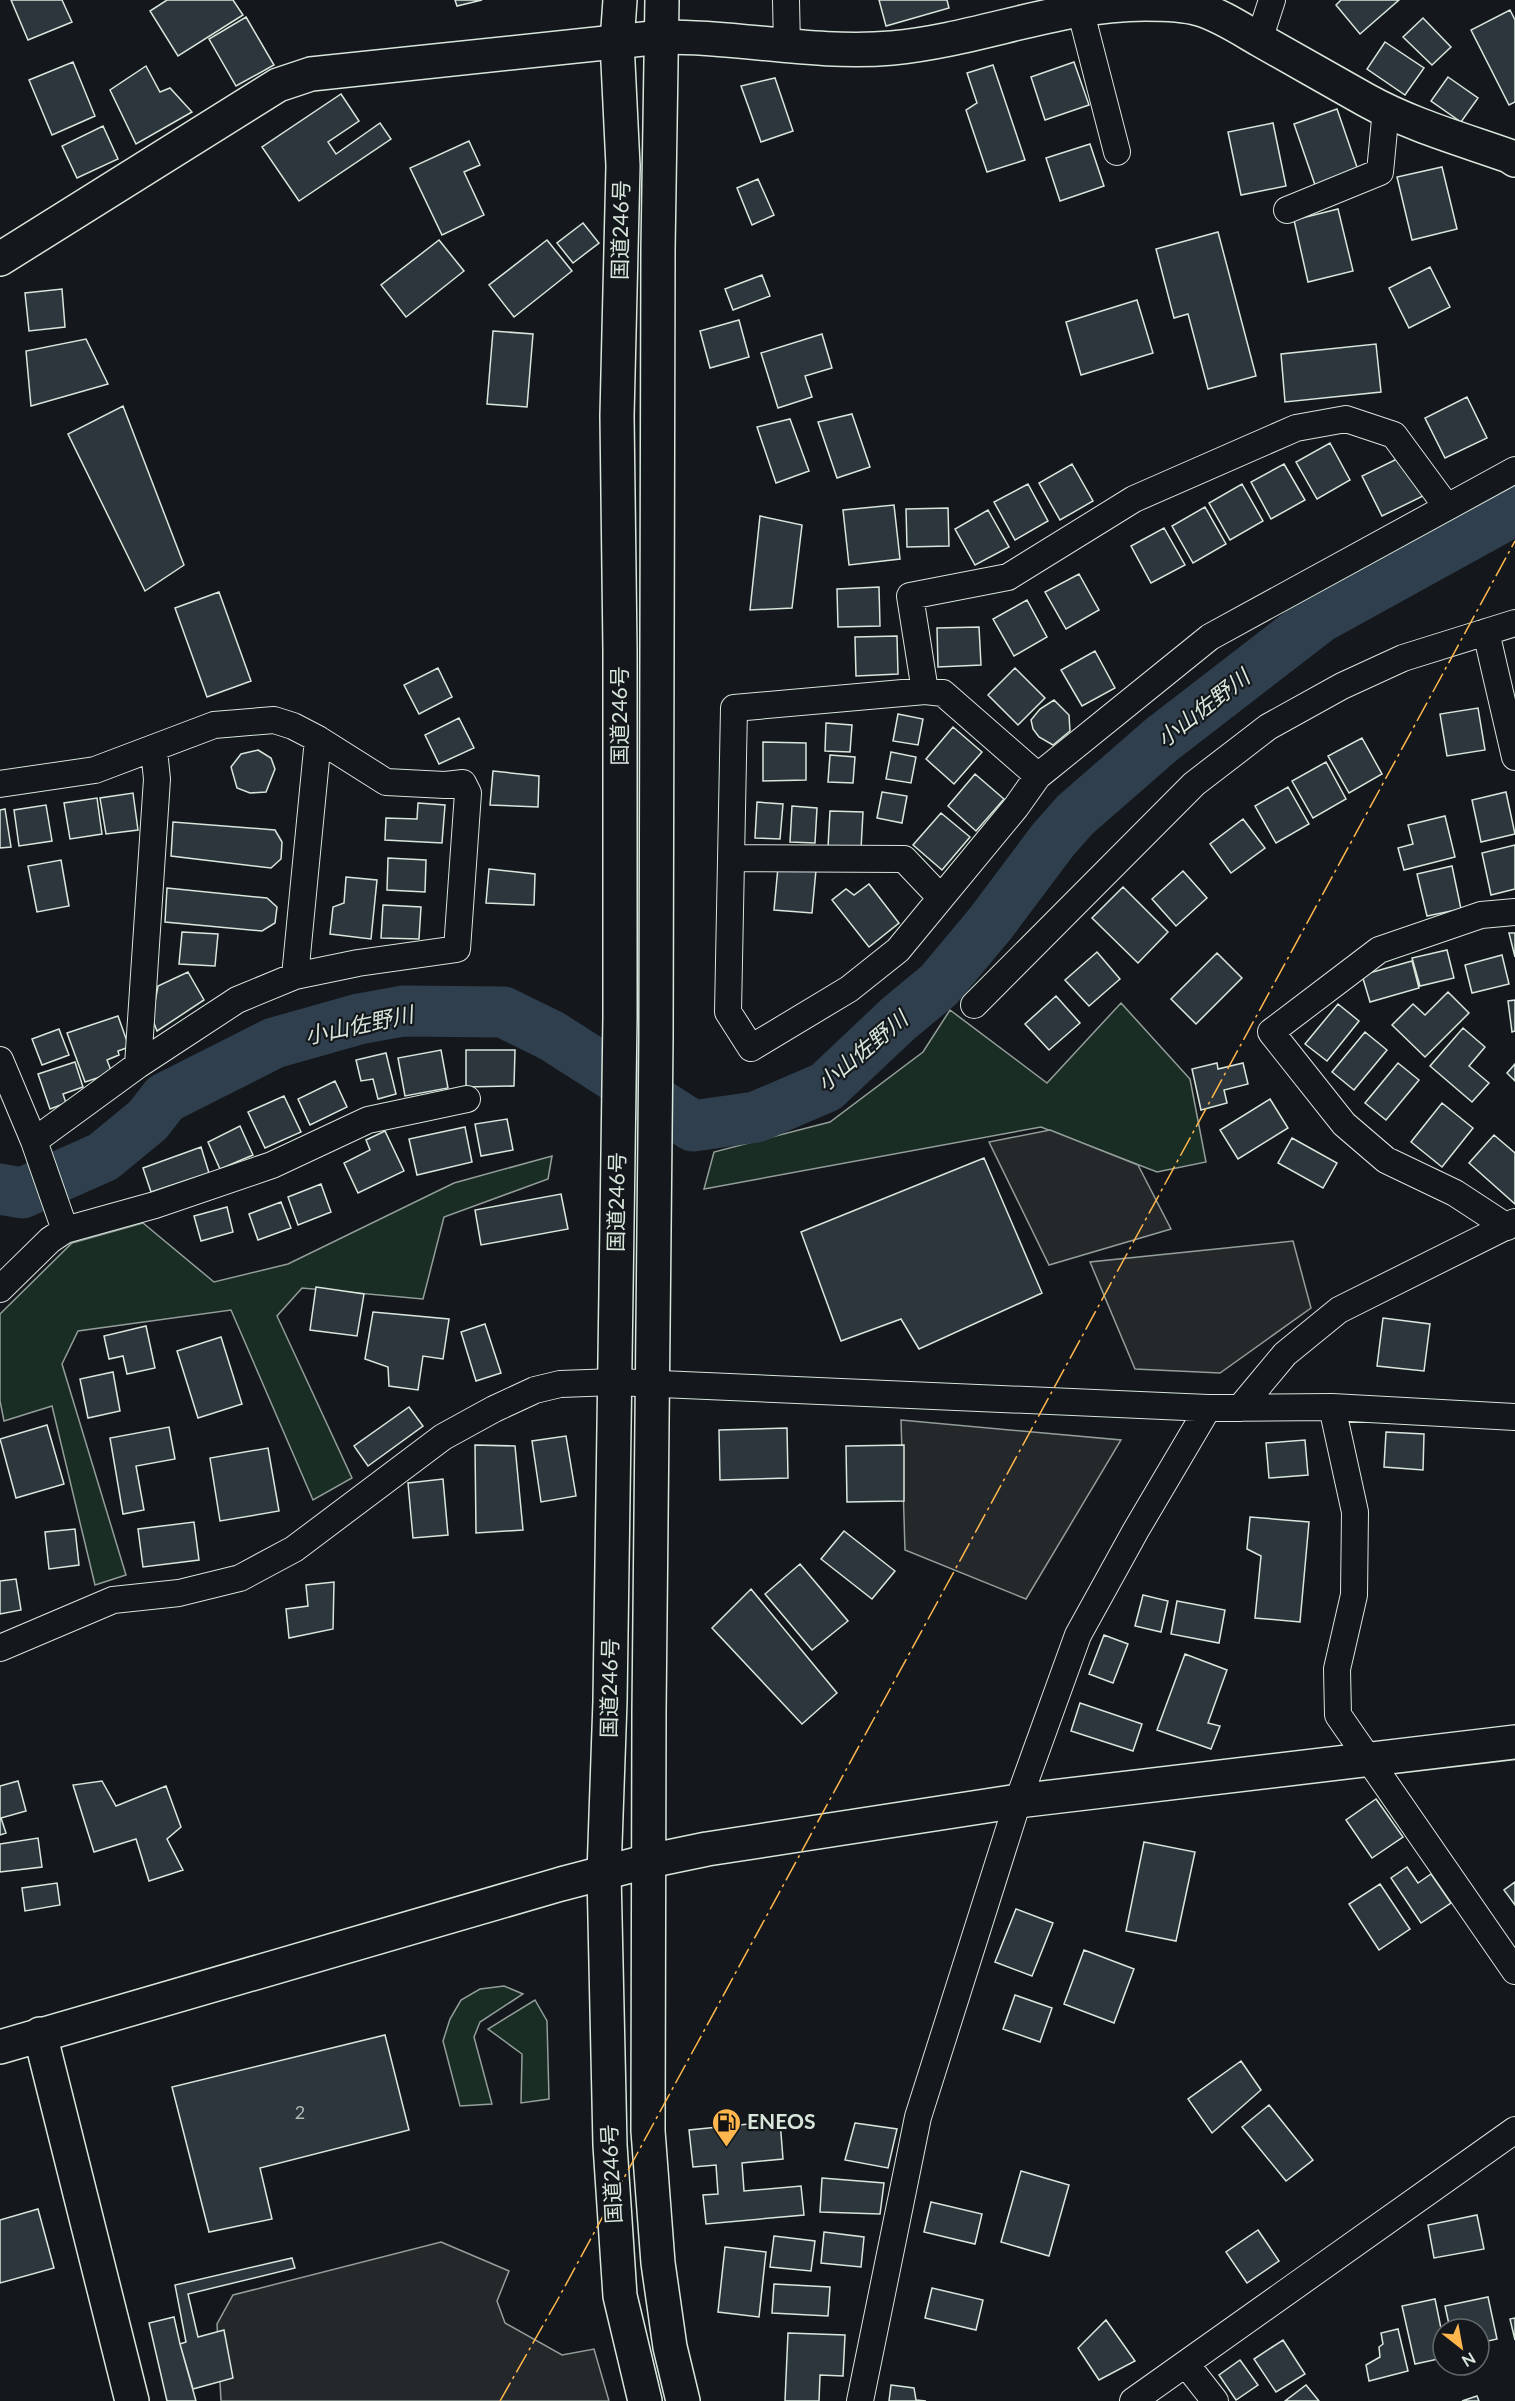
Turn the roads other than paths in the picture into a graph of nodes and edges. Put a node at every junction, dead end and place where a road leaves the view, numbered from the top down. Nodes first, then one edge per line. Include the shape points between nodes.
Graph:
1 (620, 0) edge
2 (662, 0) edge
3 (786, 0) edge
4 (1272, 0) edge
5 (1080, 9) junction
6 (662, 37) junction
7 (1259, 40) junction
8 (617, 42) junction
9 (787, 46) junction
10 (1386, 109) junction
11 (1117, 152) dead end
12 (1513, 156) edge
13 (1287, 210) dead end
14 (0, 259) edge
15 (1515, 470) edge
16 (1447, 507) junction
17 (1515, 623) edge
18 (1486, 632) junction
19 (925, 691) junction
20 (318, 739) junction
21 (154, 750) junction
22 (1515, 757) edge
23 (1038, 776) junction
24 (0, 784) edge
25 (731, 858) junction
26 (941, 898) junction
27 (1515, 912) edge
28 (295, 976) junction
29 (974, 1005) dead end
30 (0, 1060) edge
31 (138, 1065) junction
32 (467, 1099) dead end
33 (37, 1148) junction
34 (62, 1225) junction
35 (1511, 1225) edge
36 (0, 1289) edge
37 (615, 1383) junction
38 (653, 1383) junction
39 (1332, 1407) junction
40 (1208, 1408) junction
41 (1240, 1408) junction
42 (1515, 1417) edge
43 (0, 1648) edge
44 (1515, 1742) edge
45 (1368, 1759) junction
46 (1017, 1801) junction
47 (650, 1861) junction
48 (604, 1872) junction
49 (1515, 1971) edge
50 (40, 2034) junction
51 (0, 2047) edge
52 (1515, 2130) edge
53 (1186, 2364) junction
54 (132, 2401) edge
55 (645, 2401) edge
56 (683, 2401) edge
57 (860, 2401) edge
58 (1133, 2401) edge
59 (1215, 2401) edge

1 - 8 main road, 国道246号
2 - 6 main road, 国道246号
3 - 9 street
4 - 7 street
5 - 7 main road via 1114,4 1199,9
5 - 9 main road via 893,48 838,50
5 - 11 street
6 - 8 main road
6 - 9 main road
6 - 38 main road, 国道246号
7 - 10 main road
8 - 14 main road via 311,74 278,85
8 - 37 main road, 国道246号 via 623,166 617,416 620,1017
10 - 12 main road via 1425,127
10 - 13 street via 1380,171
15 - 16 street
16 - 19 street via 1394,435 1346,419 1296,428 1134,499 1008,578 910,596
16 - 23 street via 1210,637
17 - 18 street
18 - 22 street
18 - 29 street via 1403,658 1268,727 1194,784
19 - 23 street via 943,693
19 - 25 street via 734,708
20 - 21 street via 274,720 214,725
20 - 28 street
20 - 28 street via 386,782 463,783 468,794 457,949
21 - 24 street via 95,770
21 - 31 street via 157,779
23 - 26 street
25 - 26 street via 904,859
25 - 26 street via 728,1012 751,1048 849,989 898,950
27 - 35 street via 1481,915 1379,951 1272,1032 1344,1124 1386,1160
28 - 31 street via 237,1000
30 - 33 street
31 - 33 street
32 - 34 street via 368,1120 272,1165 155,1204
33 - 34 street
34 - 36 street
35 - 41 street via 1339,1310 1284,1354
37 - 38 street
37 - 43 street via 560,1384 519,1396 443,1437 294,1549 240,1578 179,1593 114,1600
37 - 48 main road, 国道246号
38 - 40 street
38 - 47 main road, 国道246号
39 - 41 street
39 - 42 street
39 - 45 street via 1355,1512 1354,1595 1337,1669 1338,1715
40 - 41 street
40 - 46 street via 1078,1635
44 - 45 main road
45 - 46 main road
45 - 49 street
46 - 47 main road
46 - 57 street via 918,2117
47 - 48 main road
47 - 56 main road, 国道246号 via 648,2132 658,2263 670,2347
48 - 50 main road
48 - 55 main road, 国道246号 via 610,2145 620,2296
50 - 51 main road
50 - 54 main road
52 - 53 street
53 - 58 street
53 - 59 street

